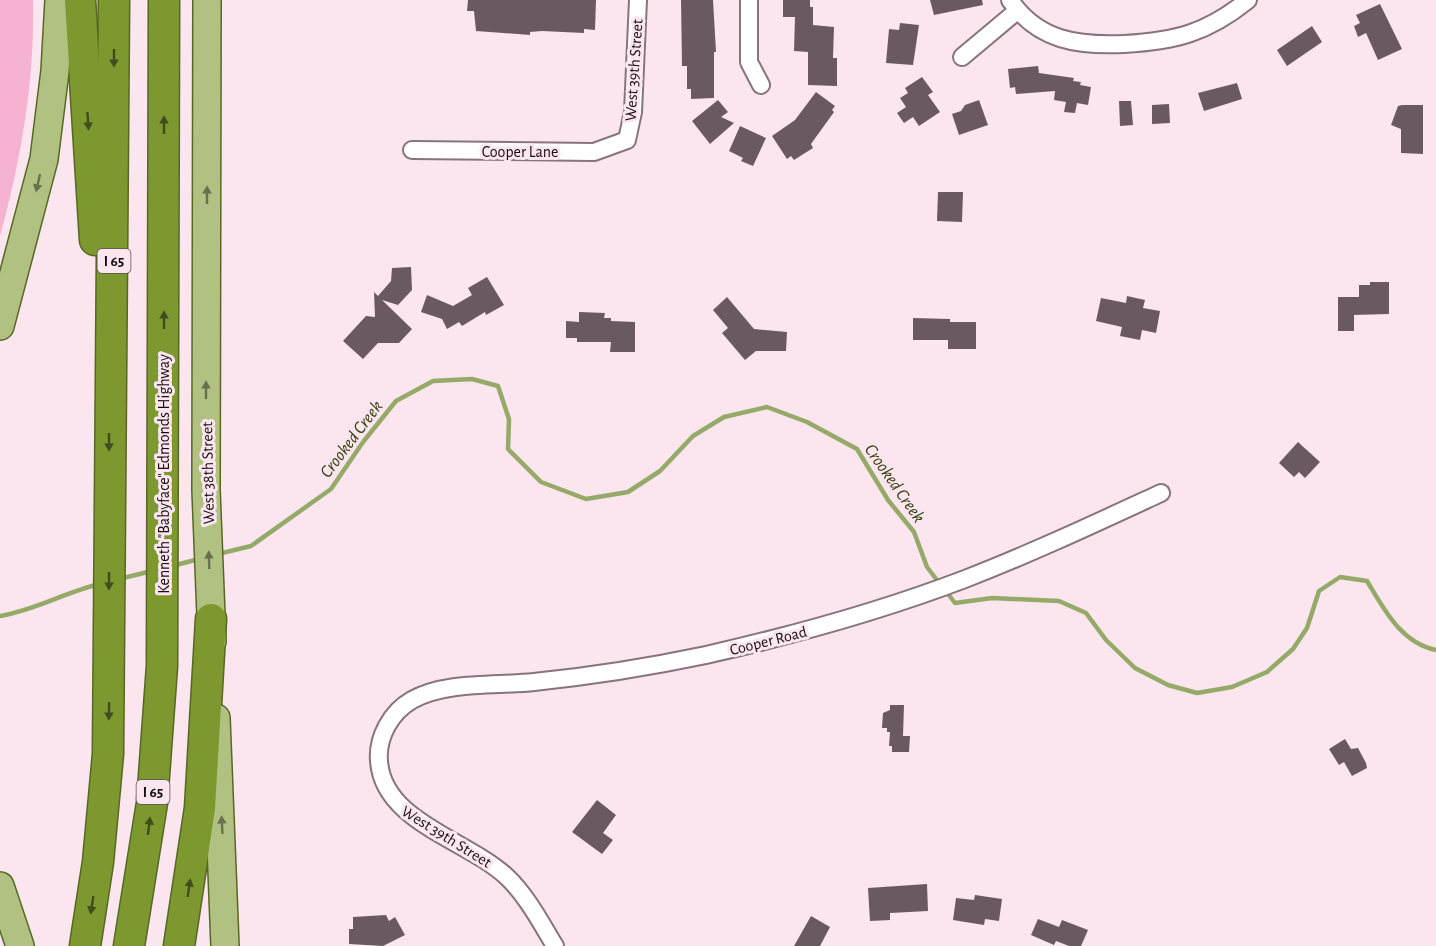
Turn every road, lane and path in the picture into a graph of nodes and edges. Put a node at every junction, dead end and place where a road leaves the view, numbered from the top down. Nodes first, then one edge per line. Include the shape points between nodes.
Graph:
1 (59, 0) edge
2 (80, 0) edge
3 (114, 0) edge
4 (164, 0) edge
5 (207, 0) edge
6 (638, 0) edge
7 (749, 0) edge
8 (1248, 0) edge
9 (1013, 5) edge
10 (962, 57) dead end
11 (761, 85) dead end
12 (627, 140) joint
13 (412, 150) dead end
14 (0, 326) edge
15 (109, 402) junction
16 (1161, 493) dead end
17 (211, 619) junction
18 (380, 747) joint
19 (0, 886) edge
20 (20, 946) edge
21 (85, 946) edge
22 (129, 946) edge
23 (179, 946) edge
24 (225, 946) edge
25 (555, 946) edge

1 -> 14 main road via 44,159
2 -> 15 highway
3 -> 15 highway, I 65 via 114,276
22 -> 4 highway, Kenneth "Babyface" Edmonds Highway / I 65 via 152,803 161,698
17 -> 5 main road, West 38th Street via 206,490
6 - 12 street, West 39th Street via 633,112
7 - 11 street via 749,62
8 - 9 street via 1218,22 1181,37 1108,45 1054,38
9 - 10 street
12 - 13 street, Cooper Lane via 594,152
15 -> 21 highway, I 65 via 110,652 105,788
16 - 18 street, Cooper Road via 964,579 820,626 690,658 421,696 389,722
23 -> 17 highway via 200,808
24 -> 17 main road, West 38th Street
18 - 25 street, West 39th Street via 380,773 396,803 510,879
19 - 20 main road

